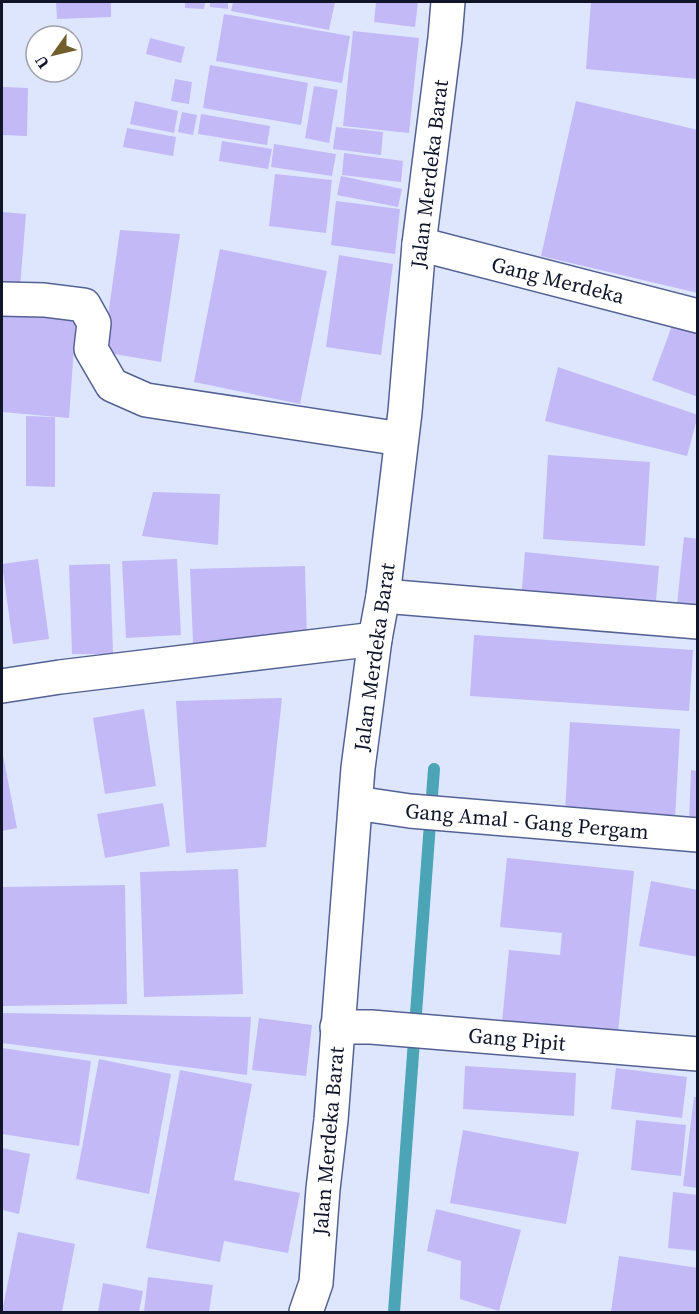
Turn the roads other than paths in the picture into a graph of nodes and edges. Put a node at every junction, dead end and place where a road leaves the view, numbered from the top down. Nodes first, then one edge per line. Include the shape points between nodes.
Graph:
1 (448, 2) edge
2 (419, 244) junction
3 (2, 299) edge
4 (698, 316) edge
5 (402, 439) junction
6 (383, 596) junction
7 (698, 622) edge
8 (375, 639) junction
9 (2, 686) edge
10 (356, 803) junction
11 (698, 836) edge
12 (337, 1027) junction
13 (698, 1054) edge
14 (306, 1312) edge

1 - 2 street, Jalan Merdeka Barat
2 - 4 street, Gang Merdeka
2 - 5 street, Jalan Merdeka Barat
3 - 5 street via 84,305 94,323 91,349 112,385 146,400
5 - 6 street, Jalan Merdeka Barat
6 - 7 street
6 - 8 street, Jalan Merdeka Barat
8 - 9 street
8 - 10 street, Jalan Merdeka Barat
10 - 11 street, Gang Amal - Gang Pergam
10 - 12 street, Jalan Merdeka Barat
12 - 13 street, Gang Pipit
12 - 14 street, Jalan Merdeka Barat via 316,1282

